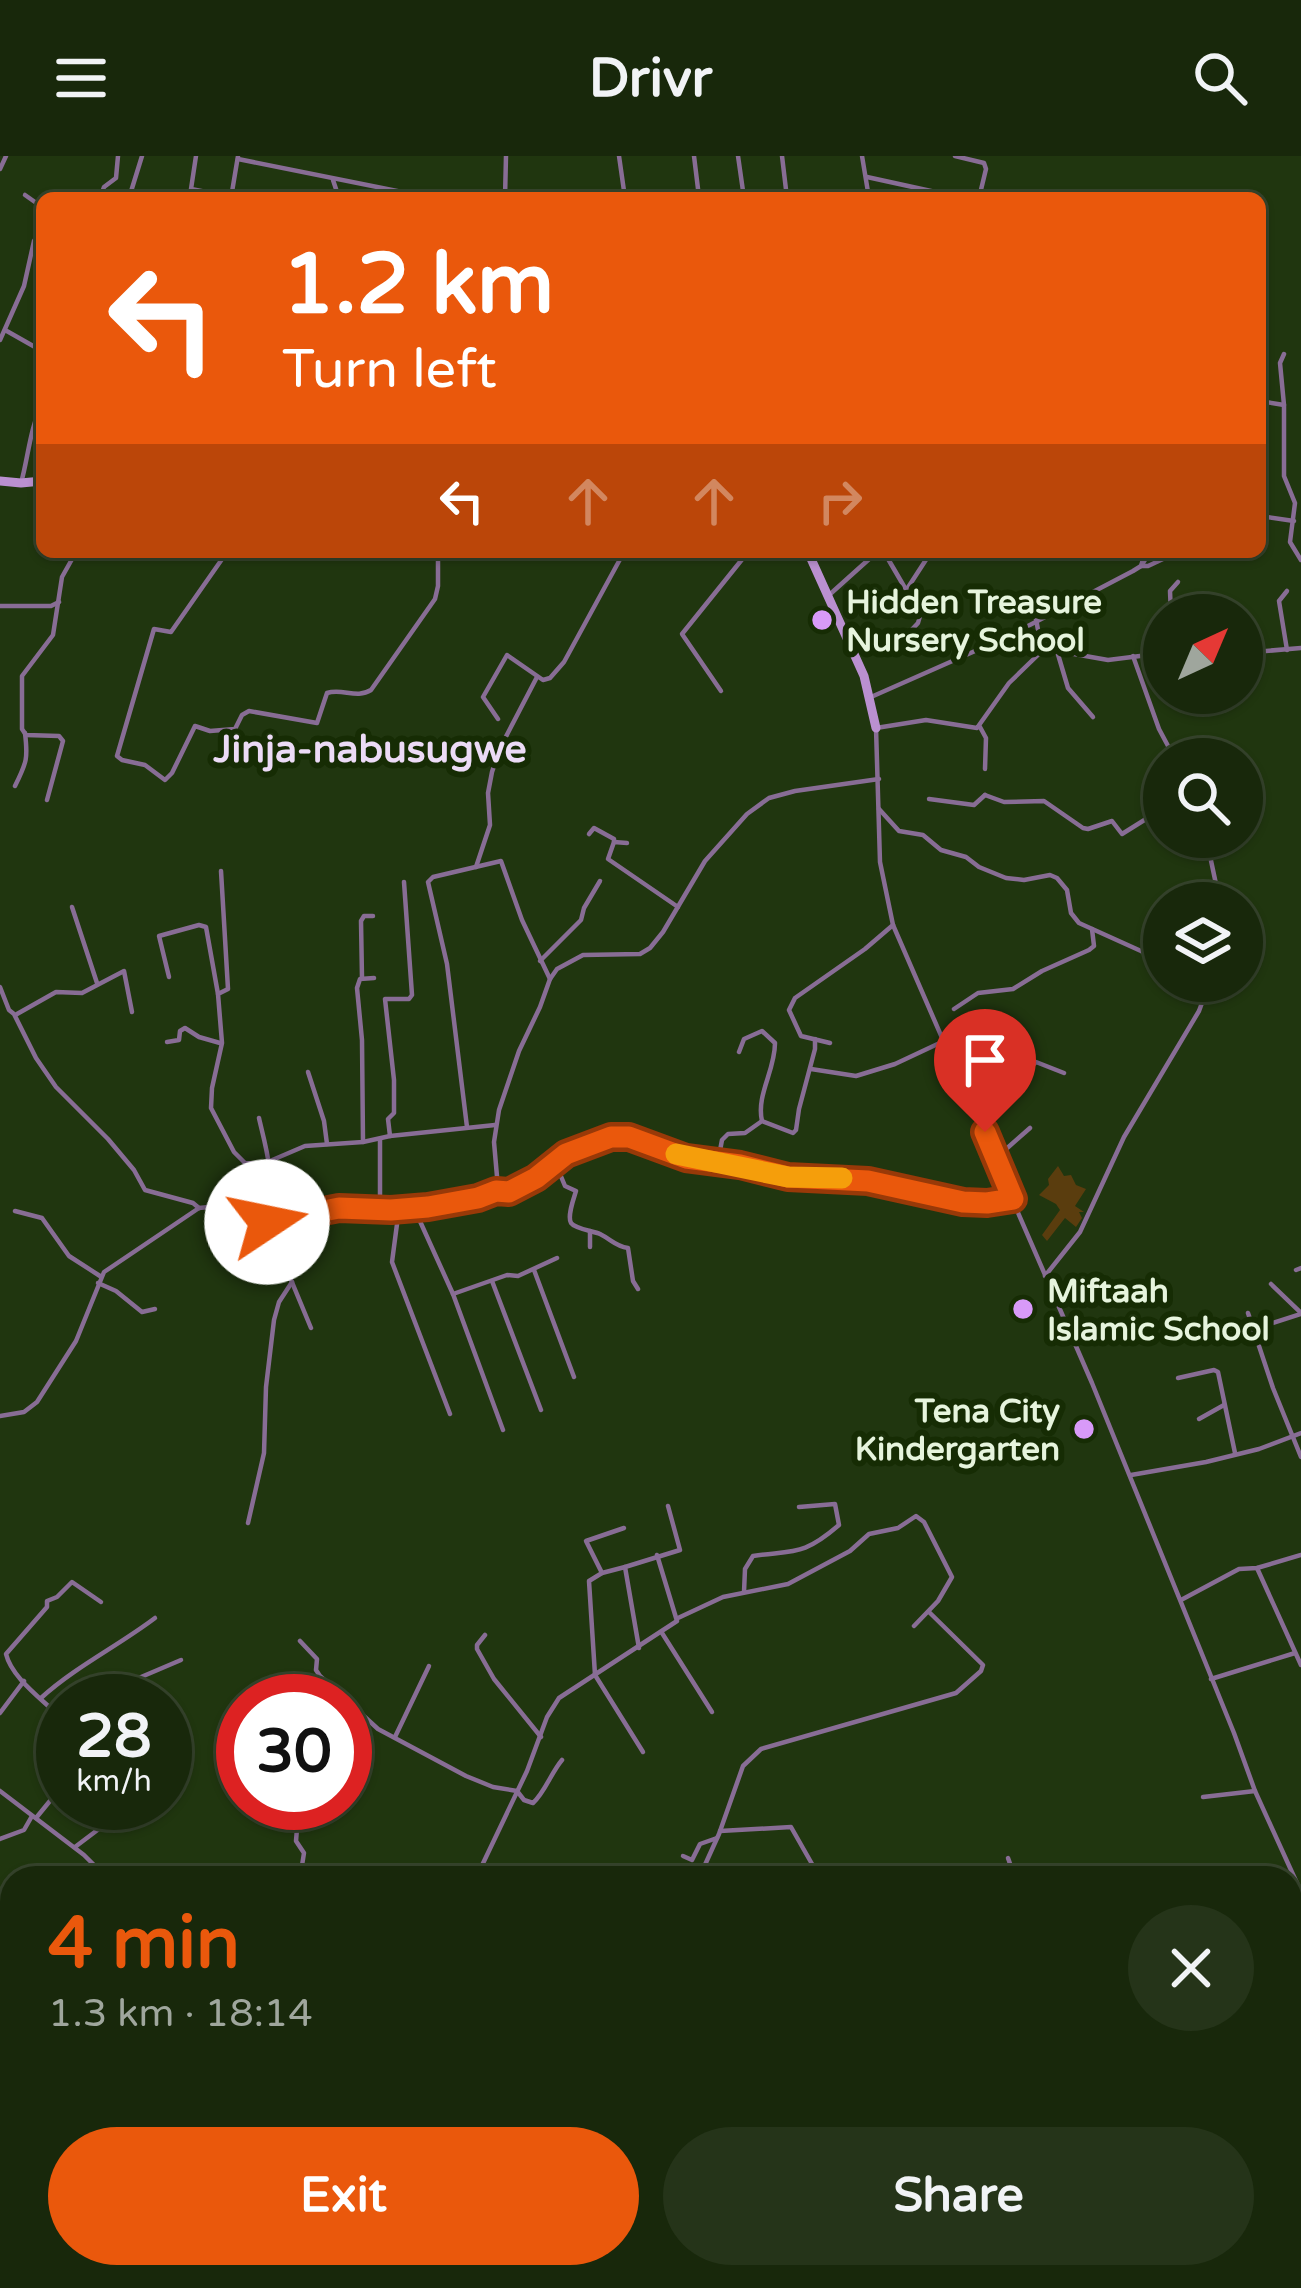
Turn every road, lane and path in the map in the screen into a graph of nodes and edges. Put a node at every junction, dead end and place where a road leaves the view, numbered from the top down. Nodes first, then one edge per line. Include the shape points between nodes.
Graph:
1 (6, 156) edge
2 (118, 156) edge
3 (142, 156) edge
4 (196, 156) edge
5 (506, 156) edge
6 (619, 156) edge
7 (694, 156) edge
8 (738, 156) edge
9 (782, 156) edge
10 (862, 156) edge
11 (956, 156) edge
12 (238, 158) edge
13 (0, 170) edge
14 (867, 177) junction
15 (334, 180) junction
16 (102, 192) edge
17 (131, 192) edge
18 (209, 192) edge
19 (233, 192) edge
20 (337, 192) edge
21 (399, 192) edge
22 (505, 192) edge
23 (624, 192) edge
24 (699, 192) edge
25 (742, 192) edge
26 (787, 192) edge
27 (868, 192) edge
28 (936, 192) edge
29 (980, 192) edge
30 (26, 196) dead end
31 (36, 203) edge
32 (36, 238) edge
33 (5, 330) junction
34 (0, 340) edge
35 (36, 348) edge
36 (1284, 354) dead end
37 (1266, 402) edge
38 (1284, 405) junction
39 (36, 418) edge
40 (0, 481) edge
41 (36, 482) edge
42 (21, 484) junction
43 (1298, 506) edge
44 (1266, 517) edge
45 (1294, 521) junction
46 (73, 558) edge
47 (223, 558) edge
48 (438, 558) edge
49 (621, 558) edge
50 (743, 558) edge
51 (811, 558) edge
52 (874, 558) edge
53 (885, 558) edge
54 (928, 558) edge
55 (1143, 558) edge
56 (1147, 558) edge
57 (1165, 558) edge
58 (1301, 560) edge
59 (1142, 566) junction
60 (1178, 582) dead end
61 (907, 590) junction
62 (1287, 591) dead end
63 (1170, 594) edge
64 (827, 597) junction
65 (1032, 598) dead end
66 (59, 602) junction
67 (0, 606) edge
68 (1036, 621) junction
69 (905, 638) dead end
70 (1301, 648) edge
71 (1287, 650) junction
72 (1042, 651) junction
73 (1057, 651) junction
74 (1263, 652) edge
75 (1143, 655) edge
76 (1132, 656) junction
77 (537, 676) junction
78 (721, 691) dead end
79 (871, 697) junction
80 (1093, 717) dead end
81 (498, 719) dead end
82 (980, 727) junction
83 (876, 728) junction
84 (25, 734) junction
85 (1164, 738) edge
86 (985, 769) dead end
87 (879, 779) junction
88 (984, 783) dead end
89 (15, 786) dead end
90 (986, 795) junction
91 (47, 800) dead end
92 (929, 800) dead end
93 (879, 809) junction
94 (1143, 821) edge
95 (589, 834) dead end
96 (614, 842) junction
97 (627, 844) dead end
98 (476, 867) junction
99 (220, 871) dead end
100 (600, 881) dead end
101 (404, 882) dead end
102 (72, 907) dead end
103 (678, 907) junction
104 (373, 916) dead end
105 (893, 925) junction
106 (1092, 929) junction
107 (1143, 952) edge
108 (540, 961) junction
109 (169, 976) dead end
110 (362, 977) junction
111 (374, 978) dead end
112 (550, 979) junction
113 (97, 983) junction
114 (0, 987) edge
115 (218, 994) junction
116 (1202, 1002) edge
117 (954, 1009) dead end
118 (132, 1012) dead end
119 (14, 1014) junction
120 (814, 1039) junction
121 (944, 1041) junction
122 (167, 1042) dead end
123 (222, 1043) junction
124 (830, 1043) dead end
125 (739, 1052) dead end
126 (811, 1069) junction
127 (308, 1072) dead end
128 (1064, 1073) dead end
129 (966, 1092) junction
130 (259, 1118) dead end
131 (762, 1121) junction
132 (495, 1125) junction
133 (467, 1127) junction
134 (1030, 1128) dead end
135 (390, 1136) junction
136 (380, 1140) junction
137 (363, 1142) junction
138 (327, 1144) junction
139 (996, 1158) junction
140 (267, 1161) junction
141 (555, 1162) junction
142 (717, 1164) junction
143 (496, 1191) junction
144 (1013, 1199) junction
145 (200, 1208) junction
146 (414, 1208) junction
147 (399, 1209) junction
148 (377, 1210) junction
149 (15, 1211) dead end
150 (248, 1211) junction
151 (267, 1222) junction
152 (590, 1231) junction
153 (590, 1247) dead end
154 (557, 1258) dead end
155 (534, 1270) junction
156 (1045, 1276) junction
157 (99, 1279) junction
158 (492, 1281) junction
159 (292, 1282) junction
160 (1271, 1284) dead end
161 (638, 1289) dead end
162 (452, 1294) junction
163 (154, 1309) dead end
164 (1248, 1313) dead end
165 (1301, 1314) edge
166 (310, 1328) dead end
167 (1254, 1329) junction
168 (574, 1377) dead end
169 (1178, 1378) dead end
170 (1224, 1405) junction
171 (541, 1409) dead end
172 (450, 1414) dead end
173 (0, 1416) edge
174 (1199, 1419) dead end
175 (502, 1430) dead end
176 (1301, 1433) edge
177 (1292, 1438) junction
178 (1235, 1453) junction
179 (1301, 1457) edge
180 (1131, 1475) junction
181 (668, 1506) dead end
182 (799, 1507) dead end
183 (248, 1523) dead end
184 (624, 1528) dead end
185 (658, 1555) junction
186 (1301, 1555) edge
187 (625, 1567) junction
188 (1257, 1568) junction
189 (602, 1573) junction
190 (744, 1592) junction
191 (1180, 1600) junction
192 (101, 1602) dead end
193 (929, 1612) junction
194 (155, 1618) dead end
195 (678, 1618) junction
196 (914, 1626) dead end
197 (662, 1633) junction
198 (485, 1635) dead end
199 (300, 1641) dead end
200 (639, 1648) junction
201 (1295, 1653) junction
202 (182, 1660) dead end
203 (1301, 1665) edge
204 (429, 1666) dead end
205 (70, 1674) edge
206 (149, 1674) edge
207 (595, 1675) junction
208 (1211, 1679) junction
209 (24, 1681) junction
210 (36, 1693) edge
211 (712, 1712) dead end
212 (0, 1713) edge
213 (395, 1737) junction
214 (541, 1737) junction
215 (643, 1752) dead end
216 (562, 1760) dead end
217 (0, 1791) edge
218 (517, 1791) junction
219 (1255, 1791) junction
220 (1203, 1797) dead end
221 (34, 1817) junction
222 (97, 1830) edge
223 (297, 1830) edge
224 (718, 1835) junction
225 (0, 1838) edge
226 (75, 1847) junction
227 (683, 1856) dead end
228 (1008, 1858) dead end
229 (95, 1866) edge
230 (302, 1866) edge
231 (482, 1866) edge
232 (704, 1866) edge
233 (813, 1866) edge
234 (1011, 1866) edge
235 (1289, 1866) edge

1 - 13 street
2 - 16 street via 116,178
3 - 17 street
4 - 18 street via 191,189
5 - 22 street
6 - 23 street
7 - 24 street
8 - 25 street
9 - 26 street
10 - 14 street
11 - 29 street via 984,163
12 - 15 street
12 - 19 street
14 - 27 street
14 - 28 street
15 - 20 street
15 - 21 street
30 - 31 street
32 - 33 street
33 - 34 street
33 - 35 street
36 - 38 street
37 - 38 street
38 - 43 street via 1284,476
39 - 42 street
40 - 42 street
41 - 42 street
43 - 45 street
44 - 45 street
45 - 58 street via 1290,542
46 - 66 street
47 - 48 street via 171,632 154,629 123,731 117,756 165,780 195,726 236,729 249,711 317,723 327,692 371,690 435,599
49 - 77 street via 564,662 550,678
50 - 78 street via 682,634
51 - 64 street
52 - 64 street
53 - 61 street
54 - 61 street
55 - 59 street
56 - 59 street
57 - 59 street
59 - 68 street
60 - 63 street
61 - 69 street via 922,609
62 - 71 street via 1279,601
64 - 79 street
65 - 68 street
66 - 67 street
66 - 84 street via 52,635 22,676
68 - 72 street
68 - 79 street
70 - 71 street
71 - 74 street
72 - 73 street
72 - 82 street
73 - 76 street
73 - 80 street via 1068,688
75 - 76 street
76 - 85 street
77 - 81 street via 507,655 483,697
77 - 98 street via 500,748
79 - 83 street
82 - 83 street via 926,720
82 - 86 street
83 - 87 street
84 - 89 street via 27,758
84 - 91 street via 62,738
87 - 93 street
87 - 103 street via 769,798 706,861
88 - 90 street
90 - 92 street via 974,805
90 - 94 street via 1044,801 1083,828 1112,821 1122,834
93 - 105 street
93 - 106 street via 899,831 1006,878 1057,878 1072,916
95 - 96 street via 595,828
96 - 97 street
96 - 103 street via 608,859
98 - 108 street via 505,865
98 - 133 street via 428,881
99 - 115 street via 228,989
100 - 108 street via 580,920
101 - 135 street via 412,995 385,999 394,1080
102 - 113 street
103 - 112 street via 645,952 583,955
104 - 110 street via 361,921
105 - 120 street via 795,998 790,1010 798,1033
105 - 121 street
106 - 107 street
106 - 117 street via 1089,950
108 - 112 street
109 - 115 street via 159,936 206,927
110 - 111 street
110 - 137 street
112 - 132 street
113 - 118 street via 124,971
113 - 119 street
114 - 119 street
115 - 123 street
116 - 156 street via 1080,1232
119 - 145 street via 56,1087 145,1190
120 - 124 street
120 - 126 street
121 - 126 street via 856,1076
121 - 129 street
122 - 123 street via 184,1028
123 - 140 street via 212,1108 243,1162
125 - 131 street via 762,1031 775,1043 758,1108
126 - 131 street via 796,1130
127 - 138 street
128 - 129 street via 1036,1062 1008,1089
129 - 139 street
130 - 140 street
131 - 142 street via 728,1134
132 - 133 street
132 - 143 street
133 - 135 street
134 - 139 street
135 - 136 street
136 - 137 street
136 - 148 street
137 - 138 street
138 - 140 street
139 - 144 street
140 - 150 street via 270,1186
141 - 142 street via 593,1142 629,1137
141 - 143 street via 519,1188
141 - 152 street via 576,1191 571,1223
142 - 144 street via 868,1181 963,1202
143 - 146 street
144 - 156 street
145 - 150 street
145 - 157 street
146 - 147 street
146 - 162 street
147 - 148 street
147 - 172 street via 392,1262
148 - 151 street via 339,1208
149 - 157 street via 45,1220 68,1256
150 - 151 street
151 - 159 street
152 - 153 street
152 - 161 street via 628,1249
154 - 155 street
155 - 158 street
155 - 168 street
156 - 180 street
157 - 163 street via 142,1312
157 - 173 street via 76,1341 37,1402
158 - 162 street
158 - 171 street
159 - 166 street
159 - 183 street via 274,1320 264,1453
160 - 165 street
162 - 175 street
164 - 167 street
165 - 167 street
167 - 177 street
169 - 170 street via 1217,1371
170 - 174 street
170 - 178 street
176 - 177 street
177 - 178 street
177 - 179 street
178 - 180 street
180 - 191 street
181 - 185 street via 681,1548
182 - 190 street via 835,1504 838,1525 806,1549 753,1556
184 - 189 street via 586,1541
185 - 187 street
185 - 195 street
186 - 188 street
187 - 189 street
187 - 200 street
188 - 191 street
188 - 201 street
189 - 207 street via 589,1581
190 - 193 street via 788,1584 869,1534 916,1516 952,1577
190 - 195 street
191 - 208 street
192 - 209 street via 73,1582 47,1601 7,1654
193 - 196 street
193 - 224 street via 981,1671 956,1693 764,1748 743,1766
194 - 205 street
195 - 197 street
197 - 200 street
197 - 211 street
198 - 214 street via 477,1649
199 - 213 street via 320,1676
200 - 207 street
201 - 203 street
201 - 208 street
202 - 206 street
204 - 213 street
207 - 214 street via 560,1698
207 - 215 street
208 - 219 street
209 - 210 street
209 - 212 street
213 - 218 street via 466,1776
214 - 218 street
216 - 218 street via 534,1803
217 - 221 street
218 - 231 street
219 - 220 street
219 - 235 street
221 - 225 street via 24,1831
221 - 226 street
222 - 226 street
223 - 230 street
224 - 227 street via 692,1860
224 - 232 street
224 - 233 street via 791,1827
226 - 229 street
228 - 234 street

